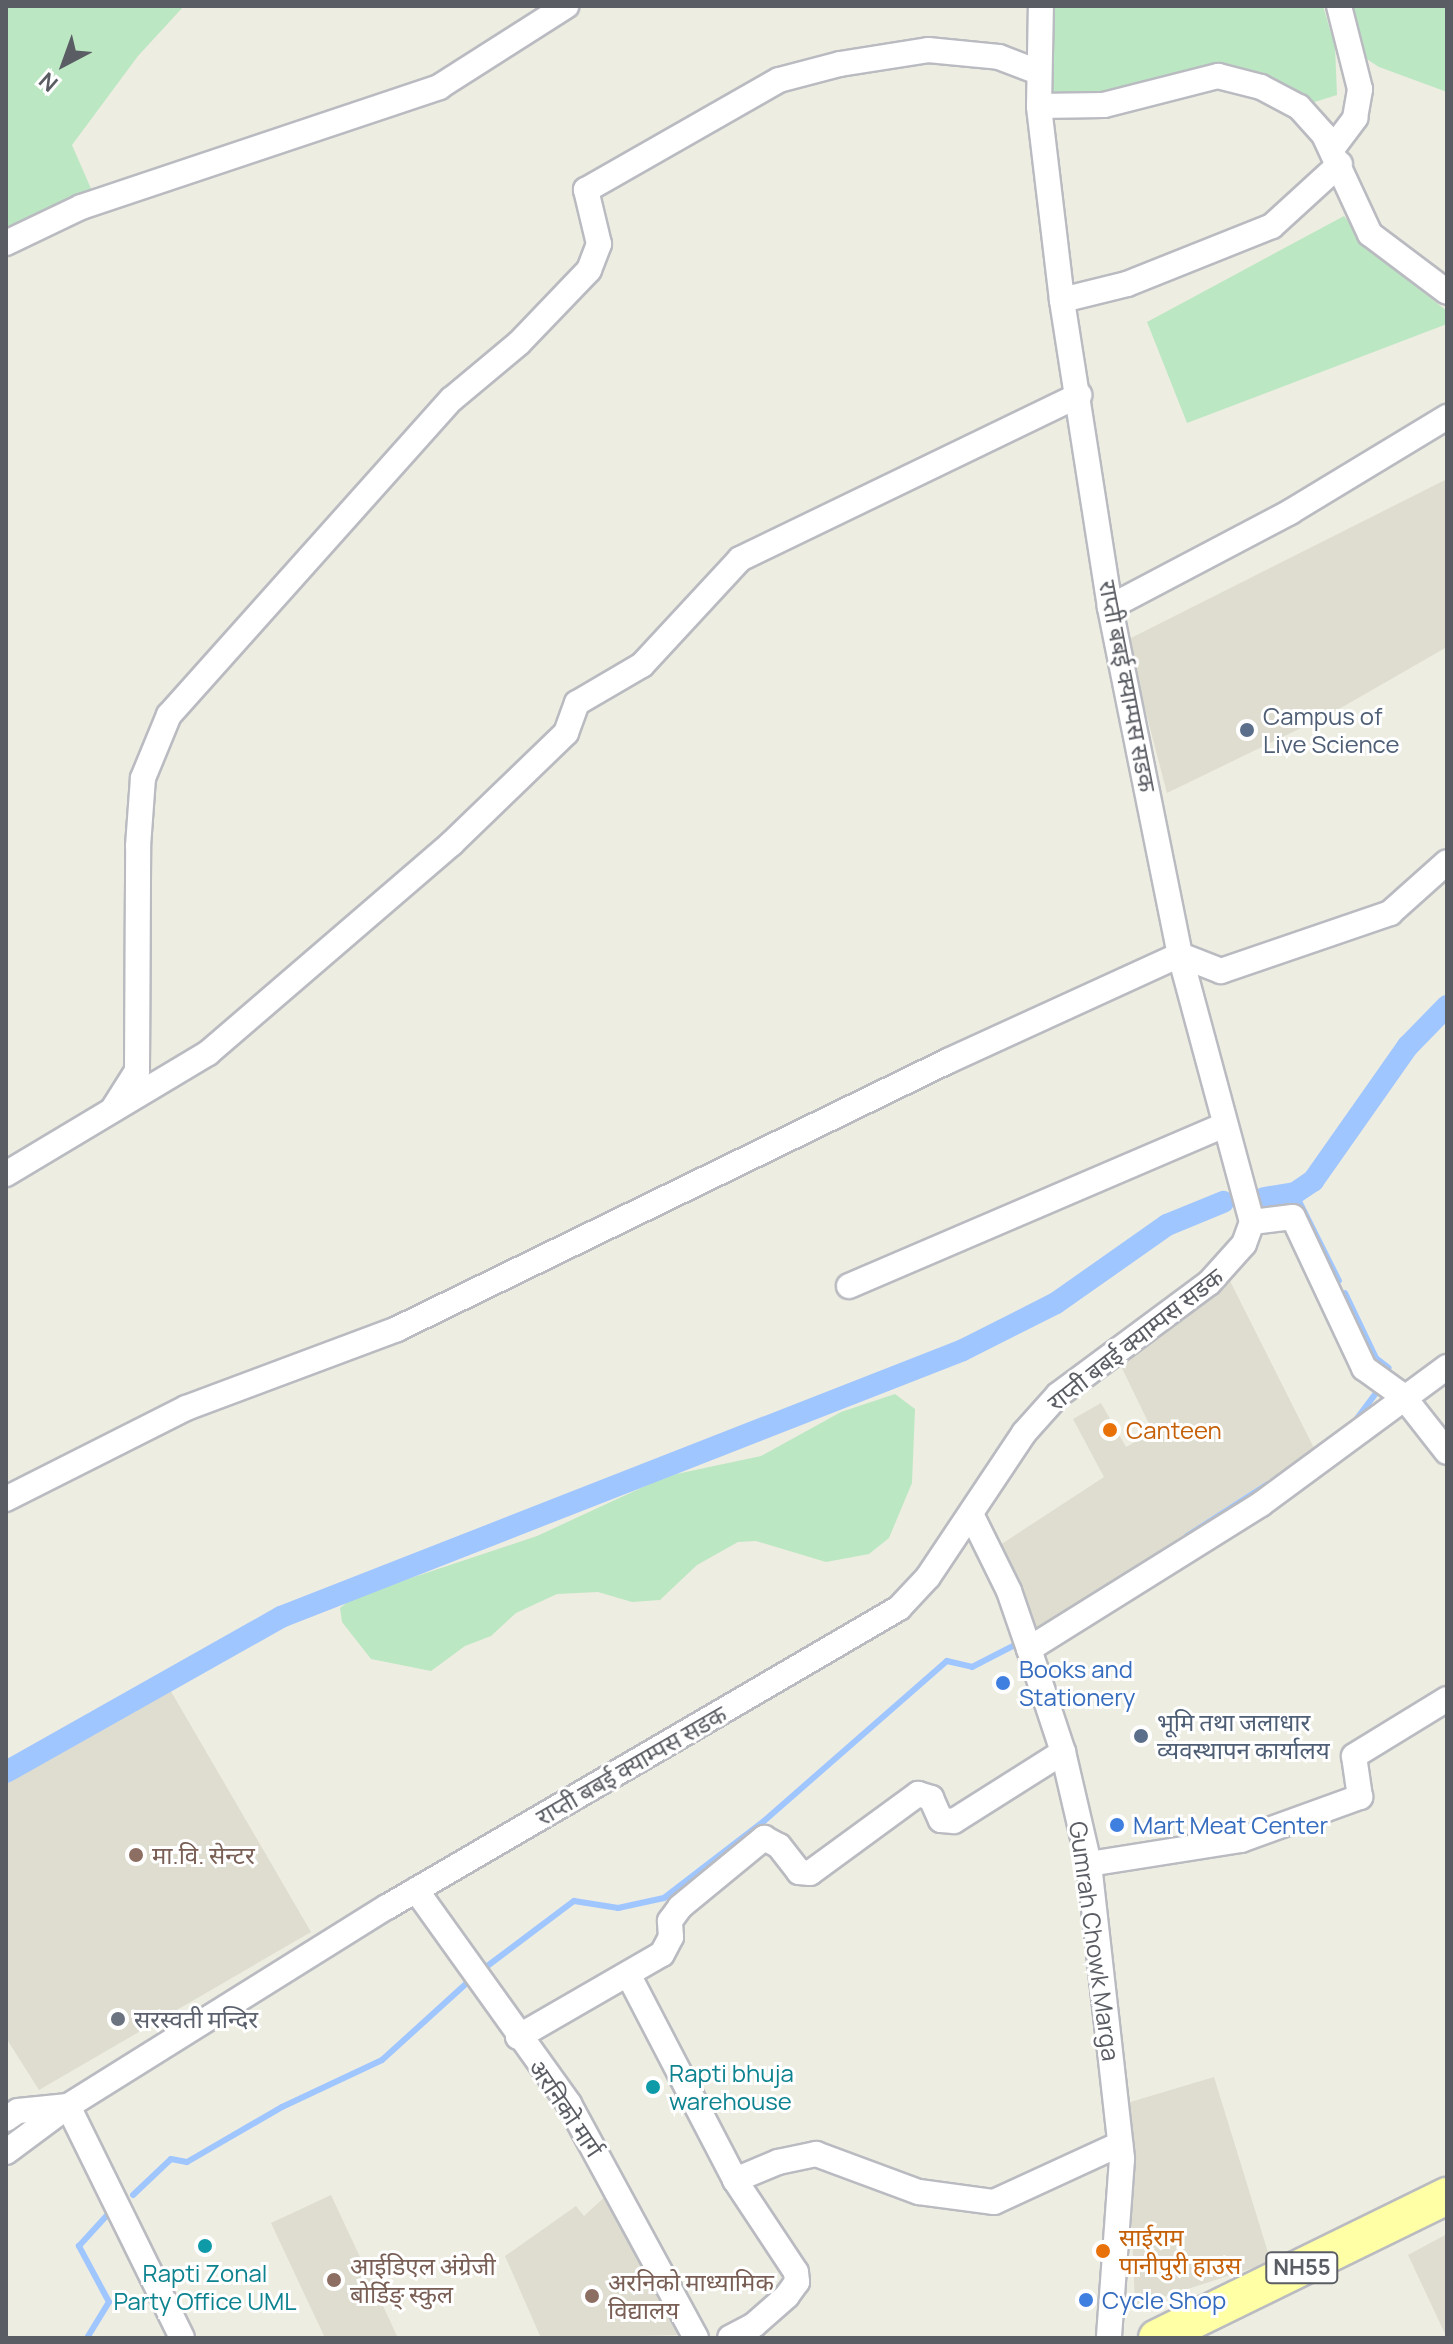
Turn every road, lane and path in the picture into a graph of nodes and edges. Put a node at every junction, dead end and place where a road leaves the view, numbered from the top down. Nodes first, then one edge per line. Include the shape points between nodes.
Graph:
1 (566, 6) edge
2 (1041, 6) edge
3 (1339, 6) edge
4 (1036, 71) junction
5 (1039, 106) junction
6 (1336, 156) junction
7 (6, 243) edge
8 (1447, 292) edge
9 (1062, 300) junction
10 (1080, 395) junction
11 (1447, 417) edge
12 (1110, 607) junction
13 (1447, 862) edge
14 (1180, 955) junction
15 (113, 1109) junction
16 (1224, 1125) junction
17 (6, 1174) edge
18 (1252, 1222) junction
19 (849, 1286) dead end
20 (1447, 1367) edge
21 (1403, 1396) junction
22 (1447, 1452) edge
23 (6, 1499) edge
24 (971, 1514) junction
25 (1029, 1649) junction
26 (1447, 1699) edge
27 (1063, 1752) junction
28 (1089, 1864) junction
29 (416, 1890) junction
30 (629, 1976) junction
31 (518, 2037) junction
32 (68, 2106) junction
33 (6, 2119) edge
34 (1120, 2144) junction
35 (6, 2152) edge
36 (735, 2180) junction
37 (1447, 2196) edge
38 (182, 2338) edge
39 (696, 2338) edge
40 (730, 2338) edge
41 (1109, 2338) edge
42 (1157, 2338) edge

1 - 7 street via 439,87 81,207
2 - 4 street, राप्ती बबई क्याम्पस सडक
3 - 6 street via 1360,89 1355,118
4 - 5 street, राप्ती बबई क्याम्पस सडक
4 - 15 street via 999,57 928,50 779,80 586,190 599,244 589,270 519,343 452,399 169,715 143,778 137,1071
5 - 6 street via 1104,105 1218,76 1250,83 1299,107
5 - 9 street, राप्ती बबई क्याम्पस सडक
6 - 8 street via 1370,234
6 - 9 street via 1272,226 1127,284
9 - 10 street, राप्ती बबई क्याम्पस सडक
10 - 12 street, राप्ती बबई क्याम्पस सडक
10 - 15 street via 740,559 642,665 577,703 566,733 441,853 208,1053
11 - 12 street via 1303,504
12 - 14 street, राप्ती बबई क्याम्पस सडक
13 - 14 street via 1390,913 1362,923 1221,971
14 - 16 street, राप्ती बबई क्याम्पस सडक
14 - 23 street via 948,1061 397,1329 186,1408
15 - 17 street
16 - 18 street, राप्ती बबई क्याम्पस सडक
16 - 19 street
18 - 21 street via 1293,1217 1364,1368
18 - 24 street, राप्ती बबई क्याम्पस सडक via 1244,1244 1209,1283 1058,1395 1024,1433
20 - 21 street
21 - 22 street
21 - 25 street via 1261,1504
24 - 25 street, Gumrah Chowk Marga via 1009,1591
24 - 29 street, राप्ती बबई क्याम्पस सडक via 899,1608
25 - 27 street, Gumrah Chowk Marga
26 - 28 street via 1354,1756 1360,1797 1241,1840
27 - 28 street, Gumrah Chowk Marga
27 - 30 street via 954,1821 941,1820 931,1798 918,1794 810,1873 799,1872 779,1846 764,1838 680,1907 670,1921 671,1937 662,1954
28 - 34 street, Gumrah Chowk Marga
29 - 31 street, अरनिको मार्ग
29 - 32 street, राप्ती बबई क्याम्पस सडक
30 - 31 street
30 - 36 street
31 - 39 street, अरनिको मार्ग via 569,2104
32 - 33 street via 18,2111
32 - 35 street, राप्ती बबई क्याम्पस सडक
32 - 38 street
34 - 36 street via 994,2202 919,2192 816,2154
34 - 41 street, Gumrah Chowk Marga via 1118,2270
36 - 40 street via 796,2272 797,2282 754,2325
37 - 42 main road, NH55

